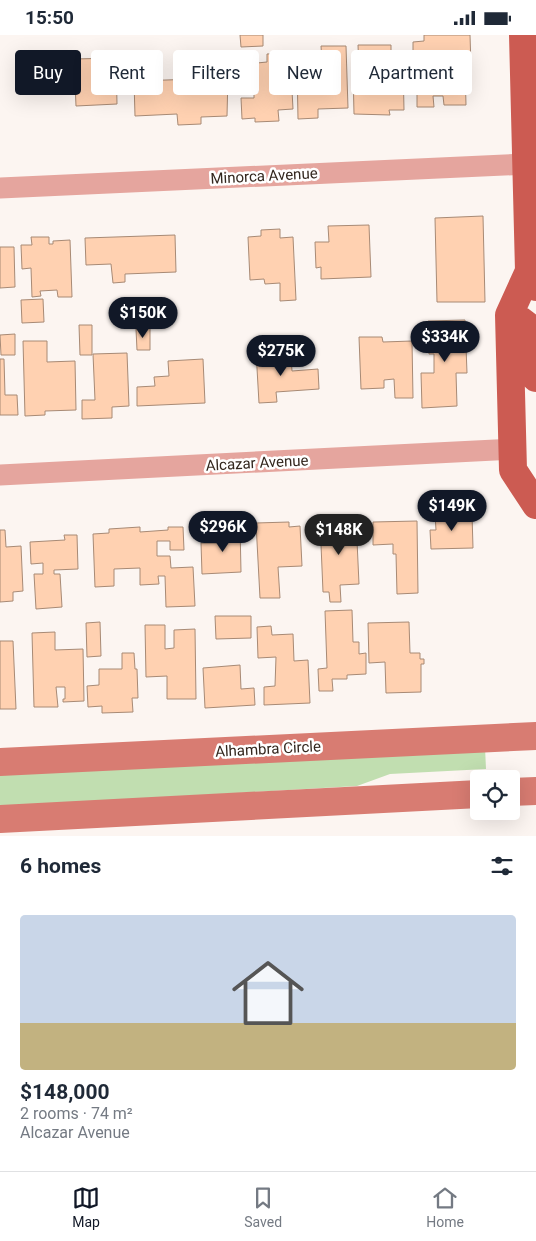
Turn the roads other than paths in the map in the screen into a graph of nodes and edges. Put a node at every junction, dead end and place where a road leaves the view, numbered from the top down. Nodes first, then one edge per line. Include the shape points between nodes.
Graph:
1 (523, 35) edge
2 (531, 91) edge
3 (527, 164) junction
4 (0, 188) edge
5 (533, 279) edge
6 (509, 315) junction
7 (536, 378) edge
8 (513, 449) junction
9 (0, 475) edge
10 (536, 505) edge
11 (536, 737) edge
12 (0, 762) edge
13 (536, 791) edge
14 (520, 792) edge
15 (470, 794) edge
16 (0, 819) edge

1 - 2 main road
2 - 3 main road
3 - 4 street, Minorca Avenue
3 - 5 main road
5 - 6 main road
6 - 7 main road via 528,326 531,368
6 - 8 main road
8 - 9 street, Alcazar Avenue
8 - 10 main road via 513,470
11 - 12 street, Alhambra Circle
13 - 14 street
15 - 16 street

